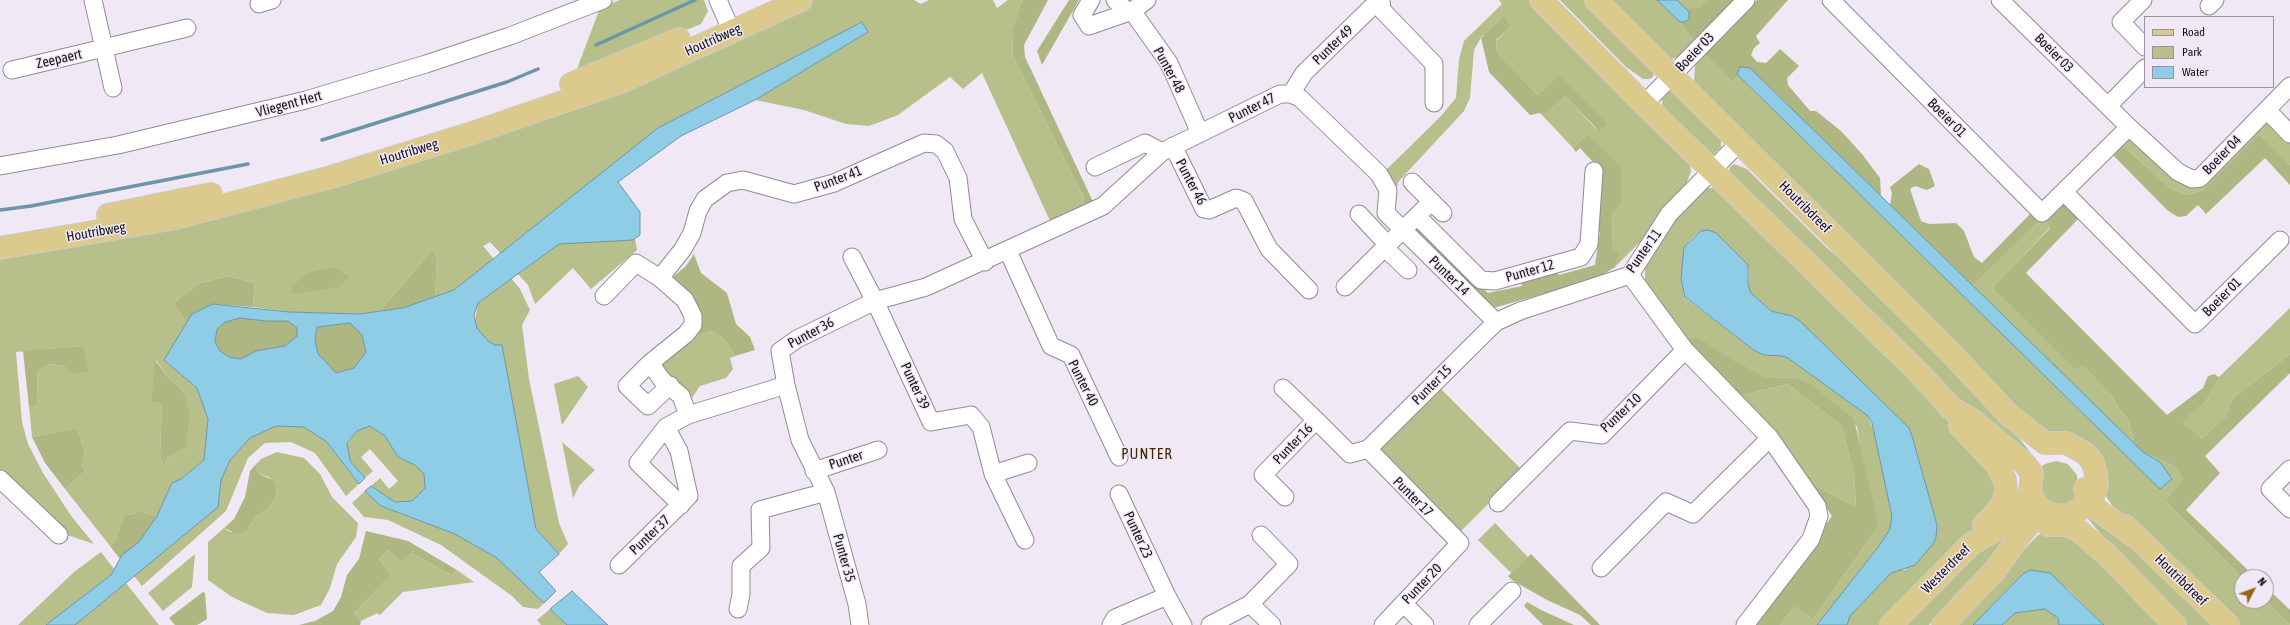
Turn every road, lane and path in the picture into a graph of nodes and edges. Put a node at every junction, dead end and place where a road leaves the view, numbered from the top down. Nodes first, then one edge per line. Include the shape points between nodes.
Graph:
1 (93, 0) edge
2 (603, 0) edge
3 (768, 0) edge
4 (801, 0) edge
5 (1092, 0) edge
6 (1147, 0) edge
7 (1380, 0) edge
8 (1541, 0) edge
9 (1596, 0) edge
10 (1746, 0) edge
11 (1831, 0) edge
12 (2000, 0) edge
13 (2143, 0) edge
14 (567, 6) edge
15 (1124, 7) edge
16 (726, 17) edge
17 (187, 28) dead end
18 (2144, 46) edge
19 (105, 48) junction
20 (2144, 69) edge
21 (12, 70) dead end
22 (1673, 75) junction
23 (2290, 86) edge
24 (113, 88) dead end
25 (1291, 94) junction
26 (1434, 103) dead end
27 (1644, 104) junction
28 (2108, 106) junction
29 (2267, 110) junction
30 (2129, 127) junction
31 (1200, 133) junction
32 (2290, 134) edge
33 (1740, 142) junction
34 (1168, 149) junction
35 (0, 166) edge
36 (1095, 167) dead end
37 (1712, 170) junction
38 (1594, 171) dead end
39 (1412, 182) dead end
40 (2064, 192) junction
41 (1386, 213) joint
42 (1360, 214) dead end
43 (1417, 216) junction
44 (1403, 230) junction
45 (0, 233) edge
46 (2280, 240) dead end
47 (1386, 246) junction
48 (0, 248) edge
49 (1008, 251) junction
50 (852, 257) dead end
51 (984, 262) junction
52 (1408, 270) dead end
53 (1630, 275) junction
54 (660, 278) junction
55 (1345, 287) dead end
56 (1309, 290) dead end
57 (604, 296) dead end
58 (875, 301) junction
59 (1496, 322) junction
60 (1685, 350) junction
61 (650, 363) junction
62 (670, 384) junction
63 (786, 385) junction
64 (1283, 388) dead end
65 (1949, 407) junction
66 (688, 415) junction
67 (1316, 420) junction
68 (666, 427) junction
69 (1770, 438) junction
70 (1368, 449) junction
71 (2049, 449) junction
72 (878, 450) dead end
73 (1119, 457) dead end
74 (1028, 463) dead end
75 (2290, 469) edge
76 (814, 471) junction
77 (2025, 472) junction
78 (993, 474) junction
79 (0, 479) edge
80 (826, 492) junction
81 (1119, 494) dead end
82 (2092, 496) junction
83 (1285, 497) dead end
84 (1498, 503) dead end
85 (681, 505) junction
86 (2290, 509) edge
87 (2047, 516) junction
88 (60, 535) dead end
89 (1261, 535) dead end
90 (1025, 540) dead end
91 (1460, 543) joint
92 (1971, 544) junction
93 (619, 565) dead end
94 (1601, 568) dead end
95 (1512, 590) dead end
96 (1167, 596) junction
97 (1250, 604) junction
98 (1404, 604) junction
99 (738, 609) dead end
100 (860, 625) edge
101 (1110, 625) edge
102 (1183, 625) edge
103 (1210, 625) edge
104 (1272, 625) edge
105 (1383, 625) edge
106 (1425, 625) edge
107 (1478, 625) edge
108 (1745, 625) edge
109 (1891, 625) edge
110 (1943, 625) edge
111 (2175, 625) edge
112 (2228, 625) edge

1 - 19 street
2 - 14 street, Vliegent Hert
3 - 16 main road, Houtribweg
4 - 16 main road, Houtribweg
5 - 15 street via 1082,15 1089,26
6 - 15 street
7 - 25 street, Punter 49 via 1304,73
7 - 26 street, Punter 49 via 1382,10 1434,64
8 - 27 main road
9 - 22 main road, Houtribdreef
10 - 22 street, Boeier 03
11 - 40 street, Boeier 01 via 2042,213
12 - 28 street, Boeier 03
13 - 18 street via 2121,22
14 - 35 street, Vliegent Hert via 510,36 306,100 118,145
15 - 31 street, Punter 48 via 1169,63
16 - 45 main road, Houtribweg via 551,93 464,124 354,158 191,199
16 - 48 main road, Houtribweg via 618,83 469,134 331,177 176,218
17 - 19 street, Zeepaert
19 - 21 street, Zeepaert
19 - 24 street
20 - 28 street
22 - 27 street, Boeier 03
22 - 33 main road, Houtribdreef
23 - 29 street, Boeier 04
25 - 31 street, Punter 47 via 1280,94
25 - 41 street, Punter 47 via 1300,98 1379,174 1388,190
27 - 37 main road
28 - 30 street, Boeier 03
29 - 30 street, Boeier 04 via 2200,178 2192,179 2178,172
29 - 32 street
30 - 40 street, Boeier 01
31 - 34 street, Punter 47
33 - 37 street, Punter 11
33 - 71 main road, Houtribdreef via 1944,346 2010,416
34 - 36 street via 1145,143
34 - 49 street, Punter 47 via 1103,206
34 - 56 street, Punter 46 via 1204,209 1209,210 1236,198 1244,201 1269,249
37 - 53 street, Punter 11 via 1669,214
37 - 65 main road via 1910,365
38 - 43 street, Punter 12 via 1589,244 1581,257 1495,281 1481,280
39 - 43 street via 1437,207
40 - 46 street, Boeier 01 via 2195,324
41 - 44 street, Punter 14
42 - 47 street
43 - 44 street
44 - 47 street
44 - 59 street, Punter 14
47 - 52 street, Punter 14
47 - 55 street
49 - 51 street
49 - 73 street, Punter 40 via 1051,346 1070,355
50 - 58 street, Punter 39
51 - 54 street, Punter 41 via 964,219 958,178 945,151 936,144 924,143 834,183 794,194 743,180 727,183 705,199 683,249
51 - 58 street via 926,287
53 - 59 street, Punter 11 via 1520,311
53 - 60 street
54 - 57 street via 636,264
54 - 61 street via 685,300 693,316 693,325 686,334
58 - 63 street, Punter 36 via 797,339 780,351
58 - 78 street, Punter 39 via 931,422 971,415 981,427
59 - 70 street, Punter 15
60 - 69 street
60 - 84 street, Punter 10 via 1602,435 1570,431
61 - 62 street via 662,380
61 - 62 street via 627,386 648,406
62 - 66 street via 681,396
63 - 66 street
63 - 76 street, Punter 36 via 800,440
64 - 67 street
65 - 77 main road via 2011,463
65 - 92 main road via 1963,432 1997,465 2006,485 2003,503
66 - 68 street, Punter 37
67 - 70 street, Punter 16 via 1350,454
67 - 83 street, Punter 16 via 1263,475
68 - 85 street, Punter 37 via 679,451 689,496
68 - 85 street, Punter 37 via 638,463
69 - 94 street via 1693,514 1666,502
69 - 108 street via 1817,506 1820,516 1811,540
70 - 91 street, Punter 17
71 - 77 main road
71 - 82 main road via 2067,443 2086,454 2095,468 2097,480
72 - 76 street, Punter
74 - 78 street
75 - 86 street via 2270,489
76 - 80 street, Punter 35
77 - 87 main road via 2020,487
78 - 90 street, Punter 39
79 - 88 street
80 - 99 street via 760,510 761,548 741,566
80 - 100 street, Punter 35 via 857,604
81 - 96 street, Punter 23
82 - 87 main road via 2080,510
82 - 112 main road, Houtribdreef
85 - 93 street, Punter 37
87 - 92 main road, Westerdreef via 2016,512 1989,534
87 - 110 main road via 2017,539 2008,555
87 - 111 main road via 2078,530 2106,554
89 - 97 street via 1289,564
91 - 98 street, Punter 20
92 - 109 main road, Westerdreef
95 - 107 street
96 - 101 street via 1115,618
96 - 102 street, Punter 23
97 - 103 street
97 - 104 street
98 - 105 street, Punter 20
98 - 106 street

